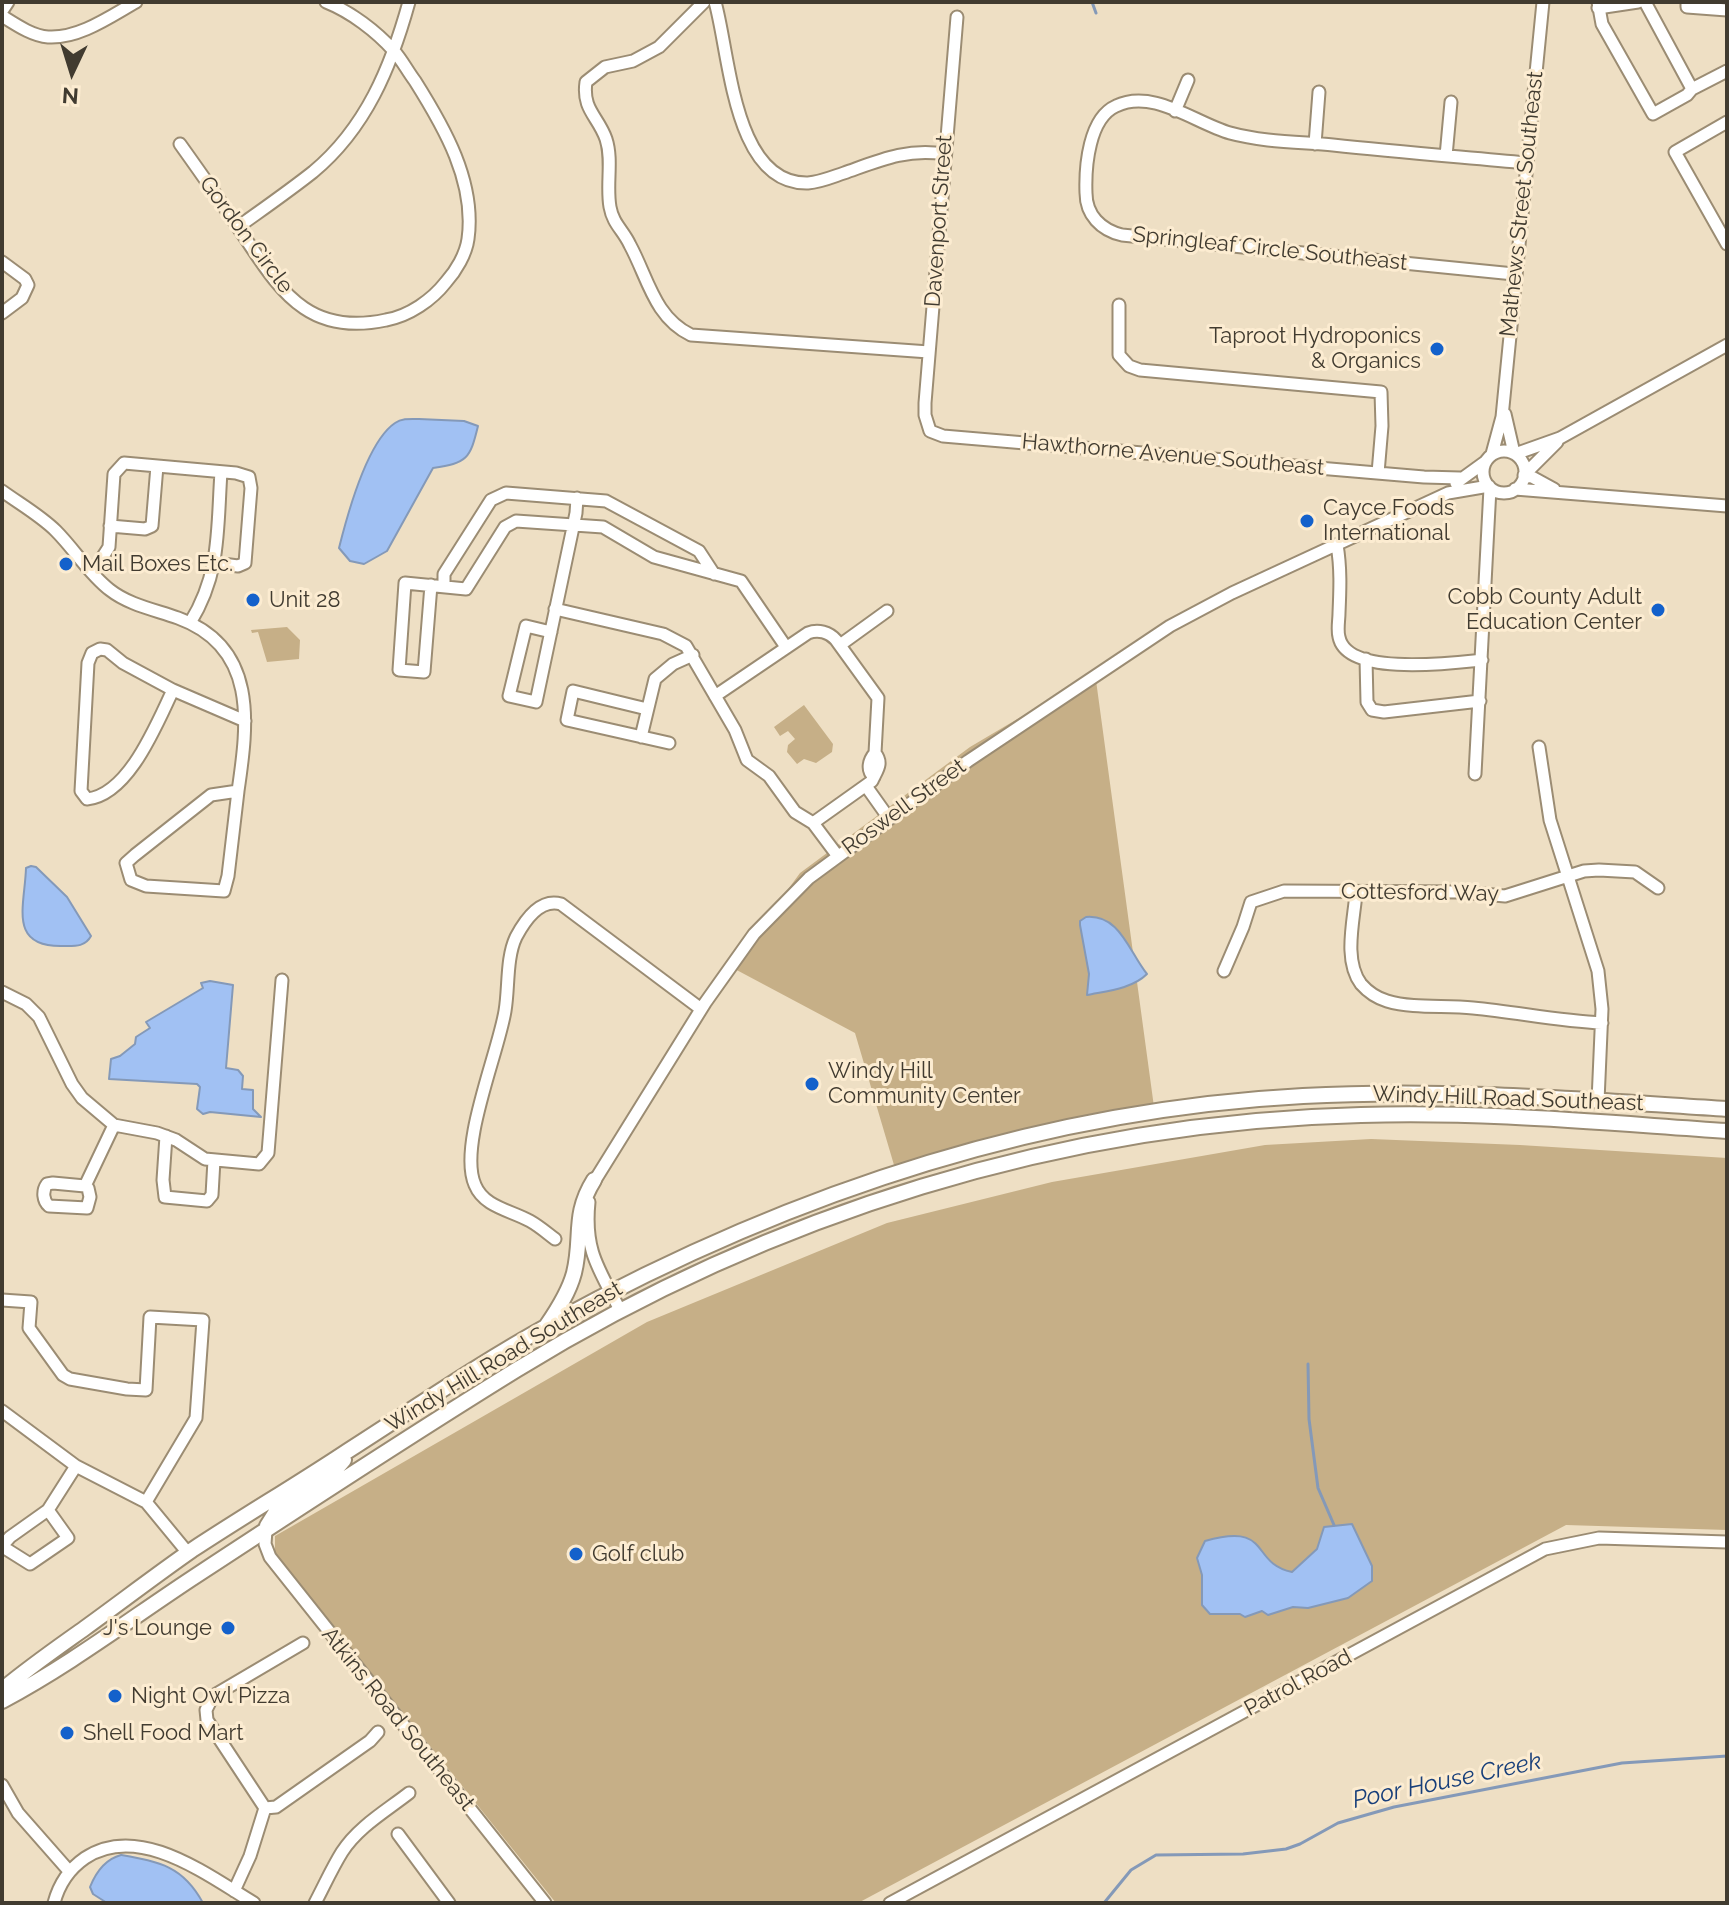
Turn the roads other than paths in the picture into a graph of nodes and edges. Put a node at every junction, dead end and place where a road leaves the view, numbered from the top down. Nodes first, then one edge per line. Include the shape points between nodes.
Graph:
1 (8, 2) edge
2 (136, 2) edge
3 (326, 2) edge
4 (409, 2) edge
5 (704, 2) edge
6 (715, 2) edge
7 (1543, 2) edge
8 (1638, 2) edge
9 (1645, 2) edge
10 (1687, 2) edge
11 (1598, 5) edge
12 (1727, 10) edge
13 (2, 14) edge
14 (957, 17) dead end
15 (395, 52) junction
16 (1727, 71) edge
17 (1188, 80) dead end
18 (1692, 89) junction
19 (1319, 92) dead end
20 (1451, 102) dead end
21 (1175, 111) junction
22 (1727, 122) edge
23 (180, 144) dead end
24 (1315, 144) junction
25 (944, 154) junction
26 (1446, 156) junction
27 (1526, 163) junction
28 (238, 227) junction
29 (1727, 244) edge
30 (2, 262) edge
31 (1514, 274) junction
32 (1119, 305) dead end
33 (2, 313) edge
34 (1727, 345) edge
35 (929, 352) junction
36 (1503, 406) junction
37 (927, 424) joint
38 (1560, 438) junction
39 (1514, 454) junction
40 (1489, 458) junction
41 (157, 466) junction
42 (221, 472) junction
43 (1378, 473) junction
44 (1524, 476) junction
45 (1424, 477) junction
46 (1460, 478) junction
47 (1490, 487) junction
48 (2, 491) edge
49 (1510, 491) junction
50 (1444, 495) junction
51 (1570, 495) junction
52 (577, 498) junction
53 (1727, 506) edge
54 (1491, 517) junction
55 (574, 525) junction
56 (110, 526) junction
57 (1337, 545) junction
58 (215, 563) junction
59 (93, 572) junction
60 (714, 574) junction
61 (437, 586) junction
62 (555, 609) junction
63 (887, 611) dead end
64 (190, 623) junction
65 (551, 632) junction
66 (840, 645) junction
67 (786, 647) junction
68 (693, 655) junction
69 (1366, 659) junction
70 (1482, 660) junction
71 (173, 690) junction
72 (715, 696) junction
73 (1480, 701) junction
74 (647, 709) junction
75 (245, 721) junction
76 (641, 737) junction
77 (669, 743) dead end
78 (1539, 747) dead end
79 (1475, 774) dead end
80 (870, 782) junction
81 (238, 791) junction
82 (888, 817) junction
83 (813, 823) junction
84 (837, 855) junction
85 (1567, 876) junction
86 (1658, 888) dead end
87 (1356, 893) junction
88 (1224, 971) dead end
89 (282, 980) dead end
90 (2, 992) edge
91 (701, 1009) junction
92 (1602, 1023) junction
93 (1598, 1101) junction
94 (1727, 1109) edge
95 (114, 1125) junction
96 (1727, 1131) edge
97 (166, 1136) junction
98 (214, 1160) junction
99 (594, 1180) junction
100 (85, 1186) dead end
101 (555, 1239) dead end
102 (611, 1292) junction
103 (2, 1300) edge
104 (620, 1310) junction
105 (545, 1328) junction
106 (2, 1411) edge
107 (357, 1445) junction
108 (76, 1466) junction
109 (146, 1502) junction
110 (48, 1510) junction
111 (266, 1530) junction
112 (1727, 1542) edge
113 (2, 1546) edge
114 (188, 1553) junction
115 (303, 1643) dead end
116 (2, 1690) edge
117 (2, 1701) edge
118 (378, 1732) dead end
119 (2, 1785) edge
120 (409, 1793) dead end
121 (265, 1808) junction
122 (398, 1834) dead end
123 (69, 1871) junction
124 (234, 1891) junction
125 (54, 1903) edge
126 (254, 1903) edge
127 (315, 1903) edge
128 (449, 1903) edge
129 (545, 1903) edge
130 (890, 1903) edge

1 - 13 street
2 - 13 street via 94,25 48,37
3 - 15 street, Gordon Circle via 362,22
4 - 15 street
5 - 35 street via 647,56 605,67 586,82 584,96 605,136 613,222 628,240 665,315 691,335
6 - 25 street via 743,126 756,152 779,176 821,181 897,154
7 - 27 street, Mathews Street Southeast
8 - 11 street
9 - 18 street
10 - 12 street via 1687,7
11 - 18 street via 1602,24 1653,114
14 - 25 street, Davenport Street
15 - 28 street via 376,94 346,138 314,170
15 - 28 street, Gordon Circle via 436,115 461,170 468,241 437,294 395,319 345,324 321,317 279,285
16 - 18 street
17 - 21 street
19 - 24 street
20 - 26 street
21 - 24 street, Springleaf Circle Southeast via 1230,133
21 - 31 street, Springleaf Circle Southeast via 1131,101 1104,112 1096,124 1085,193 1092,217 1111,232
22 - 29 street via 1675,152
23 - 28 street, Gordon Circle
24 - 26 street, Springleaf Circle Southeast
25 - 35 street, Davenport Street
26 - 27 street, Springleaf Circle Southeast
27 - 31 street, Mathews Street Southeast
30 - 33 street via 28,285 22,298
31 - 36 street, Mathews Street Southeast
32 - 43 street via 1119,355 1140,370 1381,392
34 - 38 street
35 - 37 street, Davenport Street
36 - 39 street, Mathews Street Southeast
36 - 40 street, Mathews Street Southeast
37 - 43 street, Hawthorne Avenue Southeast via 943,436
38 - 39 street
38 - 44 street
39 - 40 street via 1503,451
39 - 44 street
40 - 46 street, Roswell Street
40 - 47 street via 1483,473
41 - 42 street
41 - 56 street via 124,463 117,468
41 - 56 street via 152,526
42 - 58 street
42 - 58 street via 244,474 251,488 245,563
43 - 45 street, Hawthorne Avenue Southeast
44 - 49 street
44 - 51 street
45 - 46 street, Hawthorne Avenue Southeast
45 - 50 street
46 - 50 street, Roswell Street
47 - 49 street
47 - 50 street, Roswell Street
47 - 54 street
48 - 59 street via 54,529
49 - 51 street
49 - 54 street
50 - 57 street, Roswell Street
51 - 53 street
52 - 55 street
52 - 60 street via 606,501 699,551
52 - 61 street via 495,496
54 - 70 street
55 - 60 street via 603,527 654,557
55 - 61 street via 510,523 466,589
55 - 62 street
56 - 59 street via 109,547
57 - 69 street via 1339,639 1348,653
57 - 82 street, Roswell Street via 1170,626
58 - 64 street
59 - 64 street via 119,596
60 - 67 street via 741,581
61 - 61 street via 405,583 399,670 424,672
62 - 65 street
62 - 68 street via 663,634
63 - 66 street
64 - 75 street via 213,637 235,666
65 - 65 street via 536,702 509,696 526,626
66 - 67 street via 829,634 812,631
66 - 80 street via 878,698
67 - 72 street
68 - 72 street
68 - 74 street via 658,675
69 - 70 street via 1420,667
69 - 73 street via 1367,702 1372,710
70 - 73 street
71 - 71 street via 107,650 92,653 83,796 100,795 134,766
71 - 75 street
72 - 83 street via 747,760 769,776 795,812
73 - 79 street
74 - 76 street
74 - 76 street via 573,691 567,720
75 - 81 street
76 - 77 street
78 - 85 street via 1550,820
80 - 82 street
80 - 83 street
81 - 81 street via 211,795 135,855 126,863 131,880 146,886 224,891
82 - 84 street, Roswell Street
83 - 84 street
84 - 91 street, Roswell Street via 754,934
85 - 86 street, Cottesford Way via 1623,870
85 - 87 street, Cottesford Way via 1505,896
85 - 92 street via 1598,971
87 - 88 street, Cottesford Way via 1284,891 1251,902
87 - 92 street via 1353,962 1371,994 1409,1005
89 - 98 street via 267,1157 259,1164
90 - 95 street via 39,1017 77,1091
91 - 99 street, Roswell Street
91 - 101 street via 561,904 540,906 516,937 503,1020 471,1145 471,1173 480,1194 491,1203
92 - 93 street
93 - 94 main road, Windy Hill Road Southeast
93 - 102 main road, Windy Hill Road Southeast via 1468,1093 1303,1096 1189,1106 1079,1126 991,1144 825,1196
95 - 97 street
95 - 100 street
96 - 104 main road, Windy Hill Road Southeast via 1414,1114 1317,1116 1153,1134 1002,1164 841,1213
97 - 98 street
97 - 98 street via 165,1197 207,1201
99 - 102 street, Roswell Street via 589,1245
99 - 105 main road via 581,1205 570,1284
102 - 104 street, Roswell Street
102 - 105 main road, Windy Hill Road Southeast
103 - 109 street via 31,1302 29,1328 63,1375 127,1389 146,1390 150,1317 203,1320 196,1418
104 - 111 main road, Windy Hill Road Southeast
105 - 107 main road, Windy Hill Road Southeast
106 - 108 street
107 - 111 main road via 331,1475 272,1515
107 - 114 main road, Windy Hill Road Southeast
108 - 109 street
108 - 110 street
109 - 114 street
110 - 113 street
110 - 113 street via 68,1538 30,1564
111 - 117 main road, Windy Hill Road Southeast
111 - 129 street, Atkins Road Southeast via 270,1557
112 - 130 street, Patrol Road via 1599,1538 1545,1549
114 - 116 main road, Windy Hill Road Southeast
115 - 121 street via 213,1696 206,1710 207,1720
118 - 121 street via 276,1807
119 - 123 street via 18,1813
120 - 127 street via 342,1851
121 - 124 street
122 - 128 street
123 - 124 street via 106,1847 131,1846 178,1858
123 - 125 street
124 - 126 street

